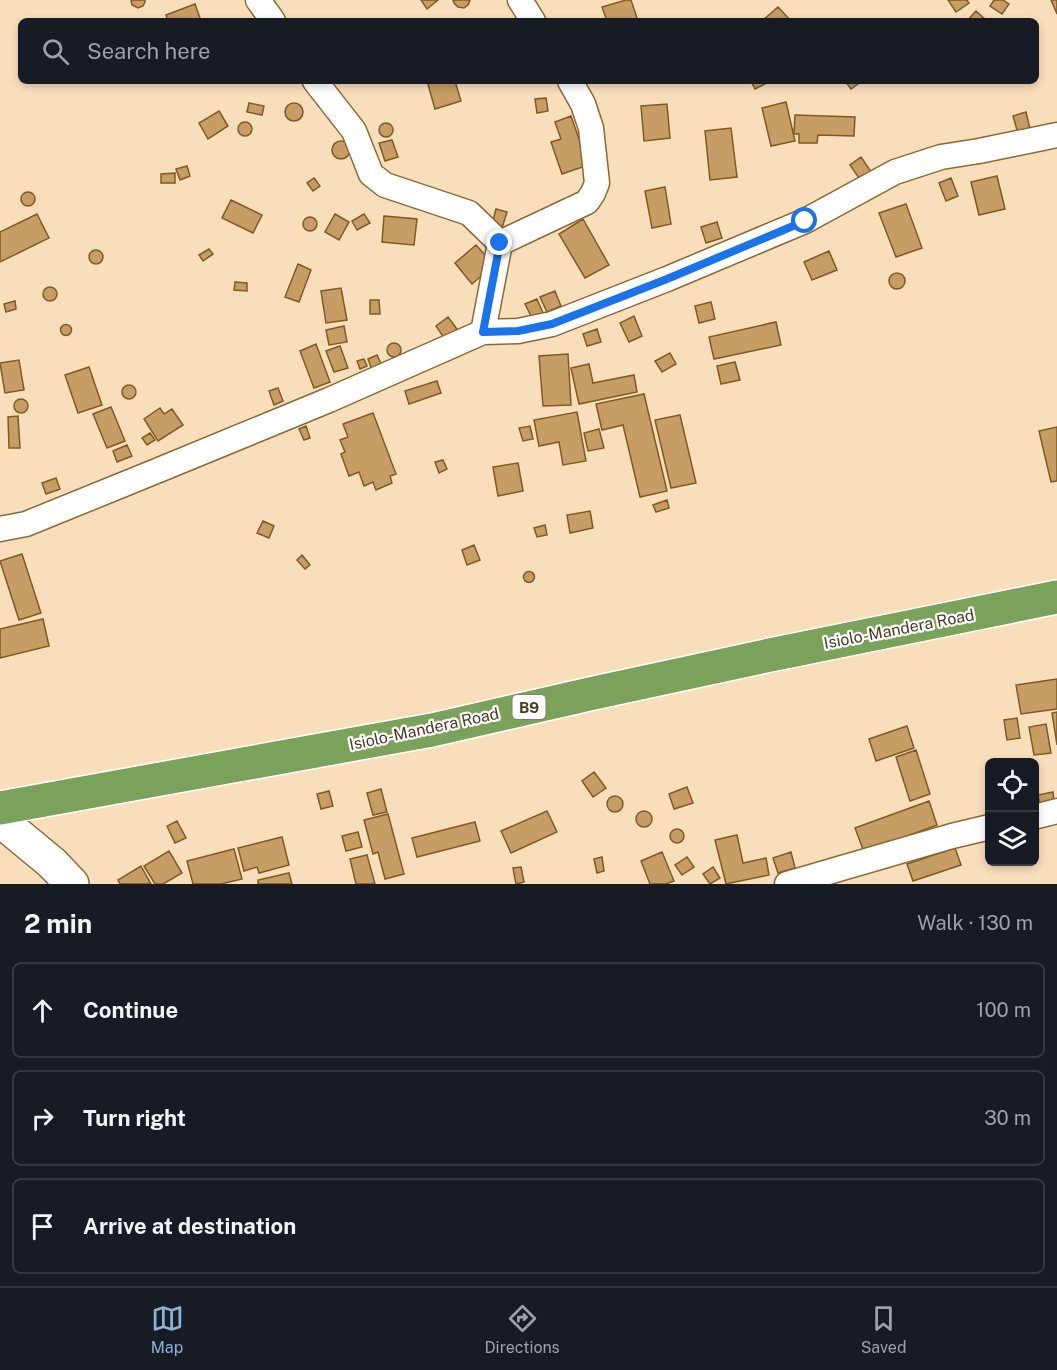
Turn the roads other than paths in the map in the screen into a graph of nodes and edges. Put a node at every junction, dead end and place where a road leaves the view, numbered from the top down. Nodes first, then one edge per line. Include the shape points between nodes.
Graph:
1 (258, 0) edge
2 (520, 0) edge
3 (271, 18) edge
4 (531, 18) edge
5 (317, 84) edge
6 (572, 84) edge
7 (1057, 135) edge
8 (500, 243) junction
9 (483, 332) junction
10 (0, 529) edge
11 (1057, 597) edge
12 (0, 808) edge
13 (1057, 811) edge
14 (1039, 816) edge
15 (0, 820) edge
16 (985, 828) edge
17 (72, 884) edge
18 (787, 884) edge

1 - 3 street
2 - 4 street
5 - 8 street via 354,131 371,174 385,185 469,213
6 - 8 street via 591,128 597,183 593,193 587,202
7 - 9 street via 940,157 895,172 805,221 563,320 518,331
8 - 9 street
9 - 10 street via 111,490 26,524
11 - 12 highway, Isiolo-Mandera Road / B9 via 770,655 432,730
13 - 14 street
15 - 17 street
16 - 18 street

